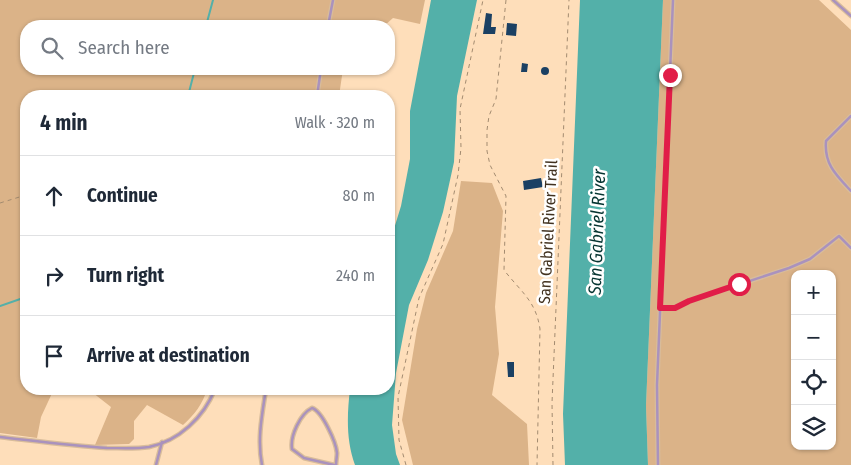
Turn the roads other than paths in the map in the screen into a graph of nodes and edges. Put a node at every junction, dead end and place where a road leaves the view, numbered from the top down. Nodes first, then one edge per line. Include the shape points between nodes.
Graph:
1 (333, 0) edge
2 (673, 0) edge
3 (833, 0) edge
4 (851, 16) edge
5 (329, 20) edge
6 (320, 75) edge
7 (318, 90) edge
8 (851, 116) edge
9 (851, 191) edge
10 (851, 248) edge
11 (660, 308) junction
12 (212, 395) edge
13 (265, 395) edge
14 (0, 438) edge
15 (162, 442) junction
16 (156, 465) edge
17 (262, 465) edge
18 (335, 465) edge
19 (658, 465) edge

1 - 5 lane
2 - 11 lane
3 - 4 lane
6 - 7 lane
8 - 9 lane via 826,141 825,153 836,176
10 - 11 lane via 839,236 810,259 789,268 675,308
11 - 19 lane
12 - 15 lane via 201,415
13 - 17 lane via 259,436
14 - 15 lane via 130,448
15 - 16 lane
18 - 18 lane via 337,453 329,430 315,409 308,410 294,433 292,449 304,458

